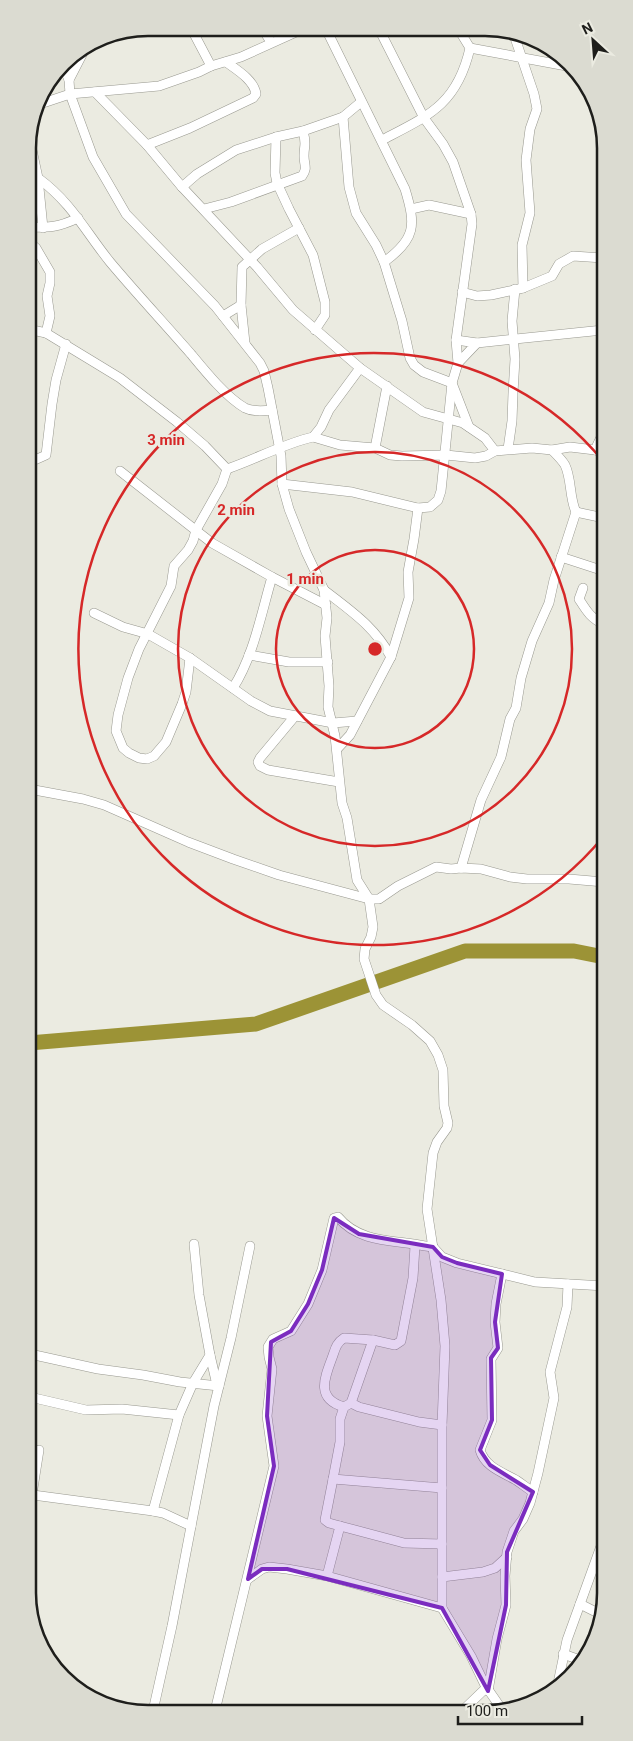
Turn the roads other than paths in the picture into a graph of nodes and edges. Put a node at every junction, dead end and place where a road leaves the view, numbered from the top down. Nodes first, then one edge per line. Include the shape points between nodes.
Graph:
1 (195, 36) edge
2 (267, 36) edge
3 (285, 36) edge
4 (329, 36) edge
5 (383, 36) edge
6 (463, 36) edge
7 (516, 41) edge
8 (271, 42) junction
9 (470, 48) junction
10 (522, 57) junction
11 (79, 60) edge
12 (226, 62) junction
13 (559, 64) edge
14 (211, 66) junction
15 (66, 72) edge
16 (69, 80) junction
17 (95, 92) junction
18 (70, 94) junction
19 (47, 101) edge
20 (361, 102) junction
21 (343, 117) junction
22 (424, 118) junction
23 (303, 131) junction
24 (276, 136) junction
25 (382, 140) junction
26 (147, 145) junction
27 (36, 169) edge
28 (38, 178) junction
29 (278, 185) junction
30 (182, 187) junction
31 (204, 209) junction
32 (411, 209) junction
33 (471, 214) junction
34 (78, 218) junction
35 (36, 228) edge
36 (43, 228) junction
37 (299, 228) junction
38 (36, 248) edge
39 (597, 258) edge
40 (249, 259) junction
41 (384, 262) junction
42 (519, 288) junction
43 (462, 292) junction
44 (241, 305) junction
45 (223, 316) junction
46 (315, 330) junction
47 (36, 331) edge
48 (597, 331) edge
49 (46, 333) junction
50 (514, 339) junction
51 (456, 340) junction
52 (477, 343) junction
53 (66, 344) junction
54 (245, 344) junction
55 (458, 363) junction
56 (360, 368) junction
57 (452, 383) junction
58 (387, 386) junction
59 (272, 410) junction
60 (448, 418) junction
61 (469, 427) junction
62 (313, 437) junction
63 (279, 447) junction
64 (570, 447) junction
65 (375, 448) junction
66 (508, 450) junction
67 (552, 450) junction
68 (495, 451) junction
69 (597, 452) edge
70 (446, 454) junction
71 (36, 459) edge
72 (564, 465) junction
73 (227, 469) junction
74 (120, 471) dead end
75 (282, 484) junction
76 (418, 508) junction
77 (576, 512) junction
78 (597, 516) edge
79 (196, 530) junction
80 (561, 556) junction
81 (597, 569) edge
82 (272, 578) junction
83 (583, 588) dead end
84 (324, 590) junction
85 (326, 604) junction
86 (94, 613) dead end
87 (597, 621) edge
88 (148, 634) junction
89 (250, 655) junction
90 (391, 656) junction
91 (190, 658) junction
92 (328, 662) junction
93 (233, 688) junction
94 (295, 716) junction
95 (358, 721) junction
96 (333, 723) junction
97 (337, 750) junction
98 (339, 782) junction
99 (36, 790) edge
100 (461, 868) junction
101 (597, 881) edge
102 (369, 899) junction
103 (194, 1244) dead end
104 (250, 1246) dead end
105 (415, 1246) junction
106 (433, 1246) junction
107 (502, 1274) junction
108 (568, 1284) junction
109 (597, 1286) edge
110 (374, 1340) junction
111 (36, 1355) edge
112 (210, 1355) junction
113 (193, 1383) junction
114 (218, 1386) junction
115 (36, 1398) edge
116 (347, 1405) junction
117 (179, 1414) junction
118 (442, 1426) junction
119 (39, 1450) dead end
120 (36, 1469) edge
121 (333, 1479) junction
122 (442, 1488) junction
123 (533, 1492) junction
124 (36, 1496) edge
125 (153, 1511) junction
126 (190, 1526) junction
127 (340, 1526) junction
128 (442, 1544) junction
129 (507, 1557) junction
130 (597, 1557) edge
131 (326, 1576) junction
132 (442, 1577) junction
133 (248, 1579) junction
134 (580, 1604) junction
135 (442, 1608) junction
136 (595, 1612) edge
137 (563, 1654) junction
138 (575, 1659) edge
139 (559, 1677) edge
140 (488, 1689) junction
141 (498, 1704) edge
142 (154, 1705) edge
143 (216, 1705) edge
144 (469, 1705) edge

1 - 14 street
2 - 8 street
3 - 8 street
4 - 20 street
5 - 22 street
6 - 9 street
7 - 10 street
8 - 12 street
9 - 10 street
9 - 22 street via 454,89
10 - 13 street
10 - 42 street via 537,109 530,129 526,160 530,214 522,244
11 - 16 street
12 - 14 street
12 - 26 street via 255,89 253,98
14 - 17 street via 158,86
15 - 16 street
16 - 18 street
17 - 18 street
17 - 26 street
18 - 19 street
18 - 45 street via 93,157 126,214
20 - 21 street
20 - 25 street
21 - 23 street
21 - 41 street via 347,171 356,213
22 - 25 street
22 - 33 street via 453,162
23 - 24 street
23 - 29 street via 306,171 302,176
24 - 29 street via 275,173
24 - 30 street via 236,150
25 - 32 street
26 - 30 street
27 - 28 street
28 - 34 street via 55,190
28 - 36 street
29 - 31 street
29 - 37 street
30 - 31 street
31 - 40 street
32 - 33 street via 429,205
32 - 41 street via 409,236
33 - 43 street
34 - 36 street
34 - 59 street via 109,260 223,390 245,408
35 - 36 street
37 - 40 street
37 - 46 street via 313,255 325,302 325,315
38 - 49 street via 50,272 47,296 50,316
39 - 42 street via 573,256 559,264 552,276
40 - 44 street via 241,271
40 - 46 street
41 - 57 street via 410,358 423,372
42 - 43 street via 477,296
42 - 50 street via 512,321
43 - 51 street
44 - 45 street
44 - 54 street
45 - 54 street
46 - 56 street
47 - 49 street
48 - 50 street
49 - 53 street
50 - 52 street
50 - 66 street via 514,393
51 - 52 street
51 - 55 street
52 - 55 street
53 - 71 street via 53,396 46,455
53 - 73 street via 152,401
54 - 59 street via 264,371
55 - 57 street
56 - 58 street
56 - 62 street
57 - 60 street
57 - 61 street
58 - 60 street via 423,412
58 - 65 street
59 - 63 street
60 - 61 street
60 - 70 street
61 - 68 street
62 - 63 street
62 - 65 street via 340,445
63 - 73 street
63 - 75 street
64 - 67 street
64 - 69 street
64 - 72 street
65 - 70 street via 390,455
66 - 67 street
66 - 68 street
67 - 72 street
68 - 70 street via 475,458
70 - 76 street via 438,500 430,507
72 - 77 street
73 - 79 street via 218,493
74 - 79 street
75 - 76 street via 352,492
75 - 84 street via 298,533
76 - 90 street via 408,572 409,598
77 - 78 street
77 - 80 street
79 - 82 street
79 - 88 street via 188,550 174,566 171,586
80 - 81 street
80 - 100 street via 549,603 532,641 501,757 481,800
82 - 85 street
82 - 89 street
83 - 87 street via 579,598 588,614
84 - 85 street
84 - 90 street via 372,628
85 - 92 street
86 - 88 street
88 - 91 street
88 - 91 street via 128,678 116,724 119,740 129,753 147,759 166,742 182,704
89 - 92 street via 289,662
89 - 93 street
90 - 95 street
91 - 93 street
92 - 96 street via 328,707
93 - 94 street via 270,711
94 - 96 street
94 - 98 street via 260,758 260,766
95 - 96 street
95 - 97 street
96 - 97 street
97 - 98 street
98 - 102 street via 357,880
99 - 102 street via 104,805 188,842 278,875
100 - 101 street via 527,879
100 - 102 street via 436,867 379,899
102 - 106 street via 373,927 364,959 376,995 383,1005 430,1041 443,1070 448,1123 433,1153 427,1209
103 - 112 street
104 - 114 street
105 - 106 street
105 - 110 street via 413,1278 401,1341 395,1345
105 - 133 street via 359,1234 338,1217 334,1218 322,1270 308,1304 291,1331 273,1339 268,1347 272,1369 267,1416 274,1466
106 - 107 street via 442,1257 457,1264
106 - 118 street via 445,1346
107 - 108 street via 535,1282
107 - 123 street via 495,1322 498,1348 491,1359 492,1420 480,1450 490,1465
108 - 109 street
108 - 123 street via 567,1306 550,1372 554,1398
110 - 116 street
110 - 116 street via 344,1338 337,1344 324,1387 330,1402
111 - 113 street via 98,1369
112 - 113 street
112 - 114 street
113 - 114 street
113 - 117 street
114 - 126 street
115 - 117 street via 86,1410 122,1409
116 - 118 street
116 - 121 street via 340,1419 340,1442
117 - 125 street
118 - 122 street
119 - 120 street
121 - 122 street
121 - 127 street via 326,1520
122 - 128 street
123 - 129 street via 512,1537
124 - 125 street
125 - 126 street
126 - 142 street
127 - 128 street via 404,1543
127 - 131 street
128 - 132 street
129 - 132 street via 495,1568 483,1572
129 - 140 street via 506,1604
130 - 134 street
131 - 133 street via 269,1567
131 - 135 street
132 - 135 street
133 - 143 street
134 - 136 street
134 - 137 street
135 - 140 street
137 - 138 street
137 - 139 street
140 - 141 street
140 - 144 street

